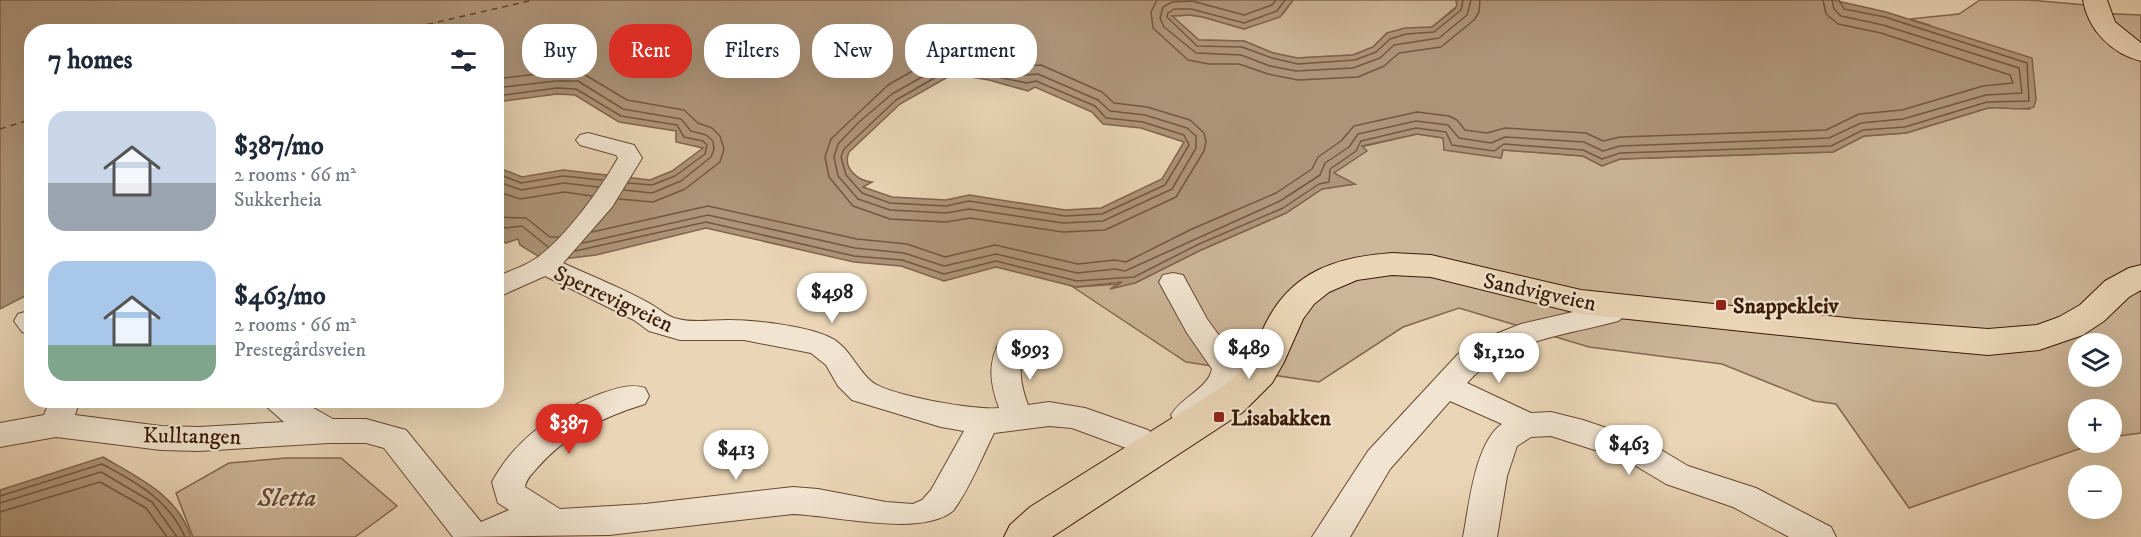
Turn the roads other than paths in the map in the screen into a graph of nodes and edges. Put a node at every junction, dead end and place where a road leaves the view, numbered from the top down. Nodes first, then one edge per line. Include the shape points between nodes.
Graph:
1 (2095, 0) edge
2 (2141, 53) edge
3 (588, 140) dead end
4 (545, 265) junction
5 (2141, 276) edge
6 (1173, 282) dead end
7 (504, 285) edge
8 (1619, 306) junction
9 (1011, 346) dead end
10 (1447, 387) junction
11 (634, 396) dead end
12 (287, 408) edge
13 (60, 413) edge
14 (1017, 416) junction
15 (984, 422) junction
16 (1525, 425) junction
17 (329, 431) junction
18 (0, 435) edge
19 (1148, 448) junction
20 (556, 523) junction
21 (1341, 533) edge
22 (473, 537) edge
23 (485, 537) edge
24 (1025, 537) edge
25 (1480, 537) edge
26 (1819, 537) edge

1 - 2 main road via 2106,28
3 - 4 street, Sperrevigveien via 626,150 630,158 570,240
4 - 7 street, Sperrevigveien
4 - 15 street, Sperrevigveien via 659,324 680,330 744,330 821,345 836,357 863,392 941,415
5 - 8 main road, Sandvigveien via 2076,323 2021,340 1954,340
6 - 19 street via 1187,313 1227,367 1224,383 1157,433
8 - 10 street via 1608,314 1531,331 1493,346 1468,362
8 - 19 main road, Sandvigveien via 1581,302 1431,266 1393,262 1357,268 1318,285 1291,309 1261,370 1248,387 1210,415
9 - 14 street via 1003,367 1004,381
10 - 16 street
10 - 21 street via 1379,460
11 - 20 street via 608,401 577,417 521,462 508,482 510,494
12 - 17 street
13 - 17 street, Kulltangen via 161,438
13 - 18 street, Kulltangen
14 - 15 street, Sperrevigveien
14 - 19 street, Sperrevigveien via 1074,416 1137,439
15 - 20 street via 943,500 934,511 915,518 804,501 606,522
16 - 25 street via 1504,439 1491,476
16 - 26 street via 1551,424 1637,452 1677,475 1744,497
17 - 22 street via 366,431 395,439
19 - 24 main road, Sandvigveien via 1044,519
20 - 23 street via 520,521 497,527

